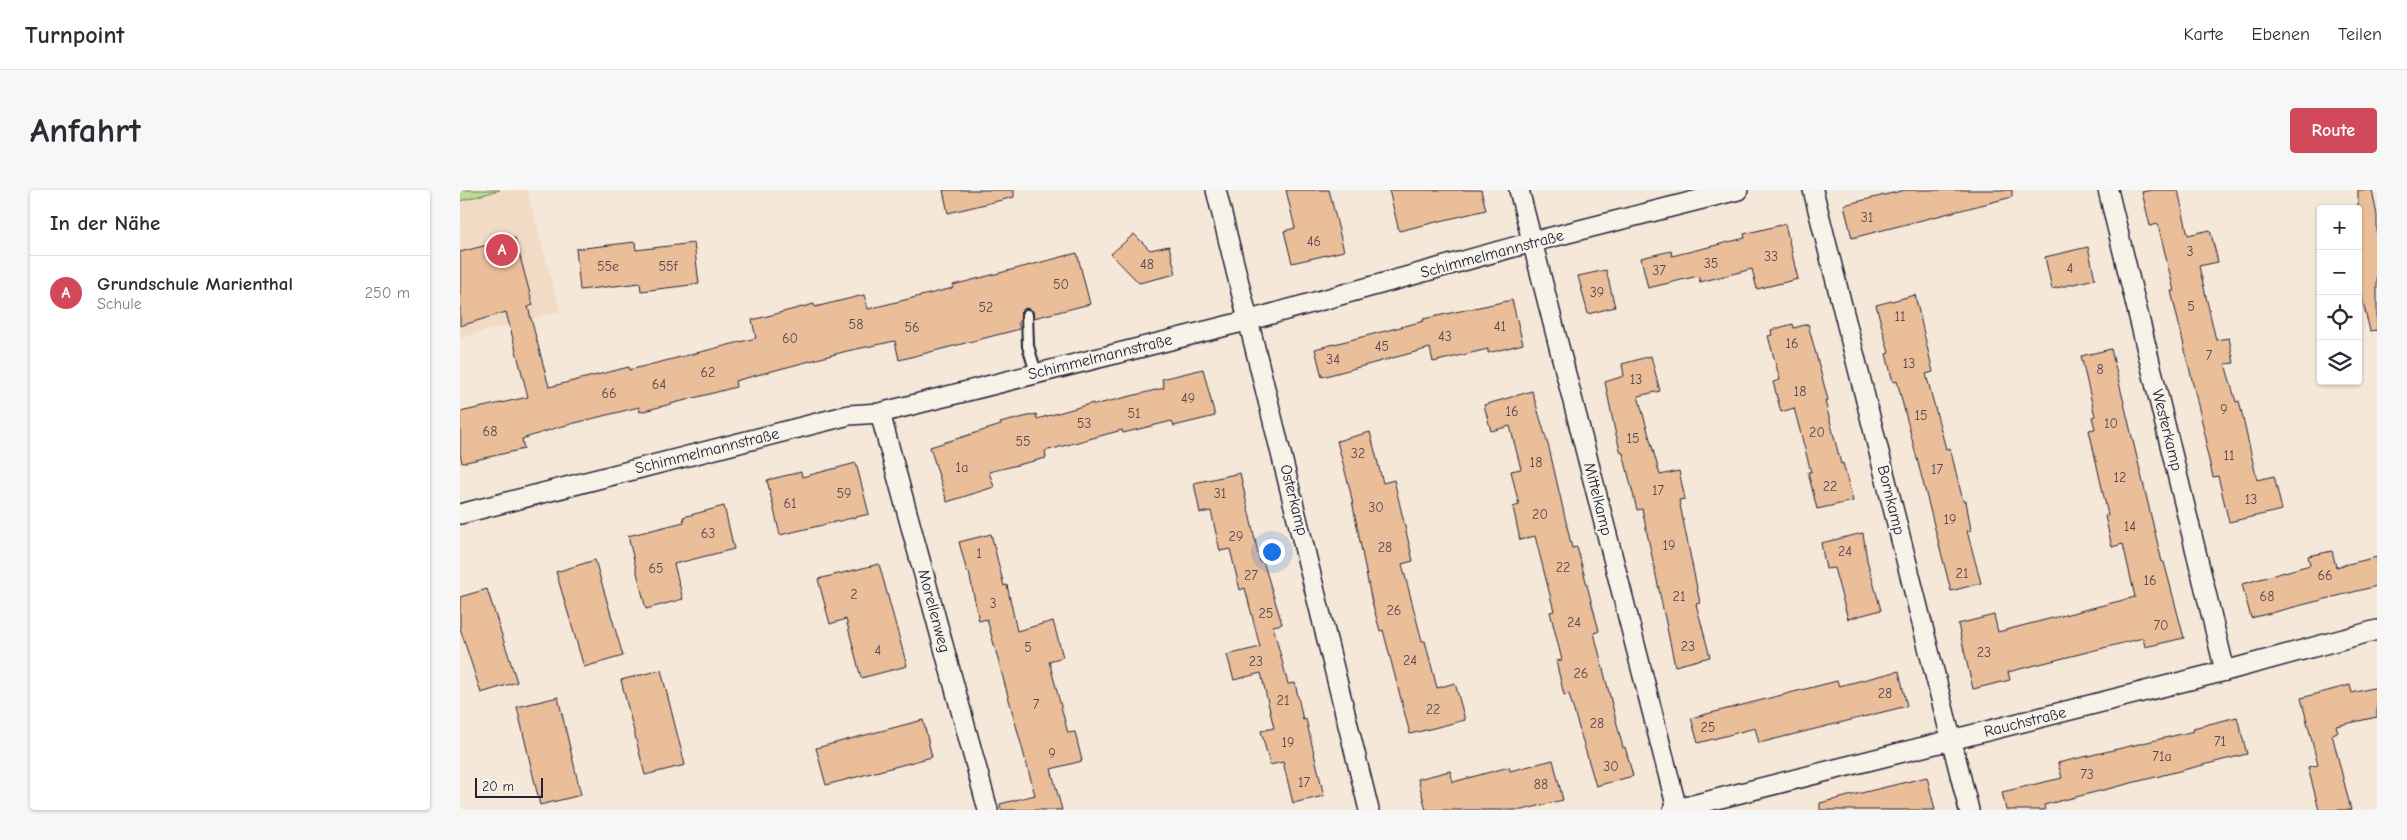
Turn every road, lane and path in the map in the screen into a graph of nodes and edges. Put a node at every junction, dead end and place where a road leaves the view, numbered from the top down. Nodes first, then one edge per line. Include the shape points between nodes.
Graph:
1 (1216, 190) edge
2 (1519, 190) edge
3 (1738, 190) edge
4 (1813, 190) edge
5 (2108, 190) edge
6 (1532, 242) junction
7 (1027, 315) dead end
8 (1250, 320) junction
9 (1036, 373) junction
10 (880, 413) junction
11 (460, 514) edge
12 (2377, 630) edge
13 (2224, 671) junction
14 (1952, 740) junction
15 (988, 810) edge
16 (1369, 810) edge
17 (1675, 810) edge
18 (1969, 810) edge

1 - 8 street, Osterkamp
2 - 6 street, Mittelkamp
3 - 6 street, Schimmelmannstraße
4 - 14 street, Bornkamp
5 - 13 street, Westerkamp
6 - 8 street, Schimmelmannstraße
6 - 17 street, Mittelkamp
7 - 9 lane via 1028,346
8 - 9 street, Schimmelmannstraße
8 - 16 street, Osterkamp
9 - 10 street, Schimmelmannstraße
10 - 11 street, Schimmelmannstraße via 849,415
10 - 15 street, Morellenweg
12 - 13 street, Rauchstraße
13 - 14 street, Rauchstraße
14 - 17 street, Rauchstraße
14 - 18 street, Bornkamp

